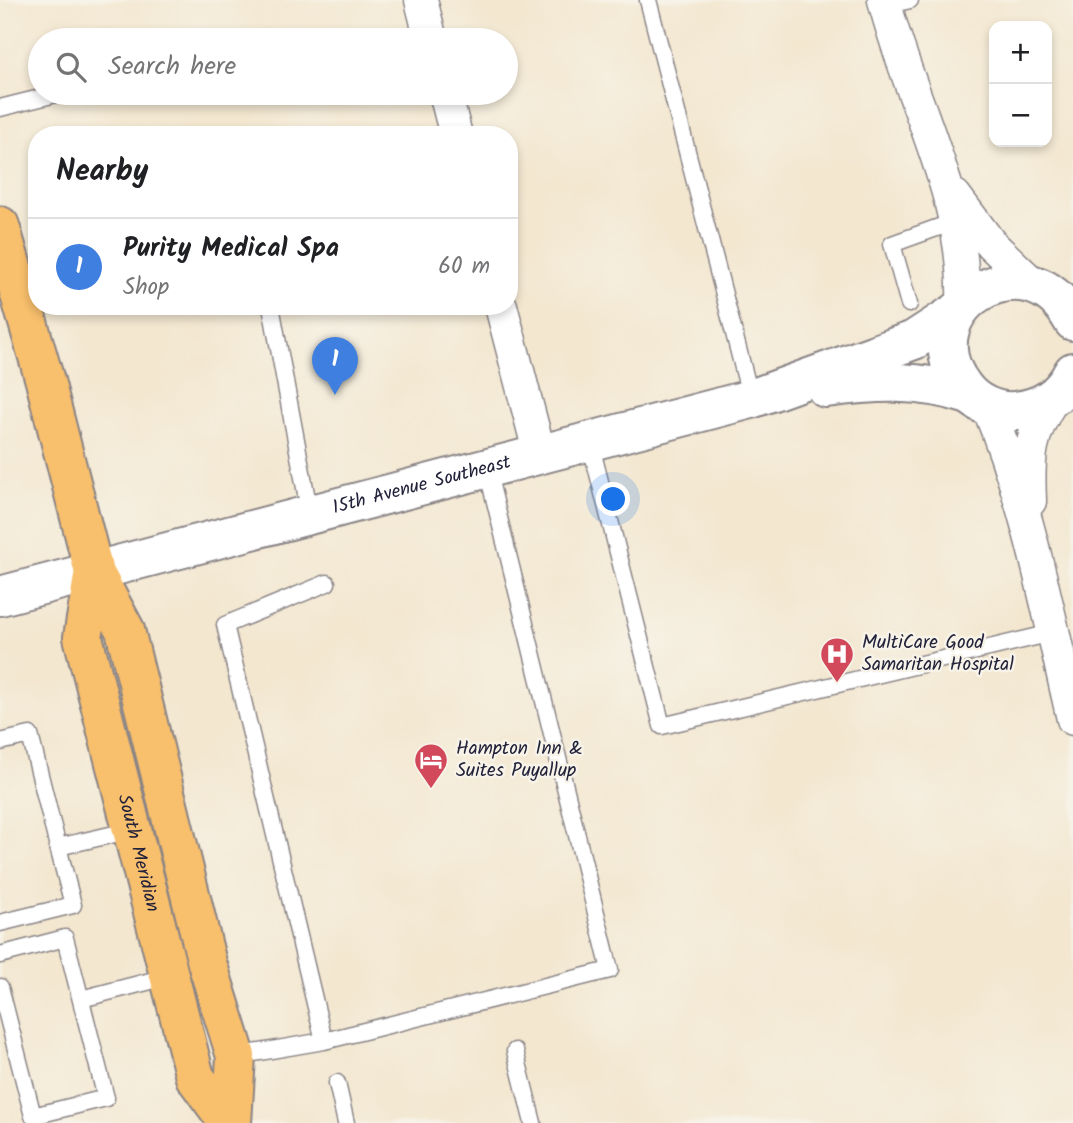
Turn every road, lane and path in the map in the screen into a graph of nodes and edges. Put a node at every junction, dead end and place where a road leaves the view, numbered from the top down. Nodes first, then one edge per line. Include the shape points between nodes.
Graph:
1 (421, 0) edge
2 (648, 0) edge
3 (893, 2) edge
4 (428, 28) edge
5 (28, 101) edge
6 (448, 105) edge
7 (0, 108) edge
8 (454, 126) edge
9 (949, 187) junction
10 (956, 221) junction
11 (0, 226) edge
12 (1057, 300) edge
13 (909, 304) dead end
14 (960, 309) junction
15 (273, 315) edge
16 (503, 315) edge
17 (1066, 383) edge
18 (751, 399) junction
19 (979, 401) junction
20 (590, 442) junction
21 (540, 455) junction
22 (487, 469) junction
23 (310, 515) junction
24 (1033, 554) junction
25 (94, 572) junction
26 (327, 583) dead end
27 (0, 596) edge
28 (1061, 647) edge
29 (1073, 719) edge
30 (0, 742) edge
31 (132, 830) junction
32 (58, 847) junction
33 (0, 923) edge
34 (0, 955) edge
35 (170, 976) junction
36 (0, 987) edge
37 (81, 999) junction
38 (324, 1041) junction
39 (515, 1051) dead end
40 (236, 1056) junction
41 (337, 1083) dead end
42 (230, 1123) edge
43 (346, 1123) edge
44 (533, 1123) edge

1 - 4 street
2 - 18 lane
3 - 9 street via 922,117
5 - 7 lane
6 - 8 street
9 - 10 street
9 - 12 street via 992,244
10 - 13 lane via 892,244
10 - 14 street via 964,264
11 - 25 main road, South Meridian
12 - 14 street, 15th Avenue Southeast via 1011,281 990,285
14 - 18 street, 15th Avenue Southeast via 914,340
14 - 19 street via 949,333 948,356 955,377
15 - 23 lane
16 - 21 street
17 - 19 street, 15th Avenue Southeast via 1033,409 1010,412
17 - 24 street via 1037,424 1031,441
18 - 19 street, 15th Avenue Southeast via 873,381 937,385
18 - 20 street, 15th Avenue Southeast
19 - 24 street via 1003,448
20 - 21 street, 15th Avenue Southeast
20 - 28 lane via 662,726
21 - 22 street, 15th Avenue Southeast
22 - 23 street, 15th Avenue Southeast
22 - 38 lane via 610,970
23 - 25 street, 15th Avenue Southeast
24 - 28 street
25 - 27 street, 15th Avenue Southeast
25 - 31 main road, South Meridian via 83,637
25 - 40 main road, South Meridian via 125,629 207,963
26 - 38 lane via 225,625
28 - 29 street
30 - 32 lane via 30,735
31 - 32 lane
31 - 35 main road, South Meridian
32 - 33 lane via 73,905
34 - 37 lane via 65,938
35 - 37 lane
35 - 42 main road, South Meridian via 195,1077
36 - 37 lane via 33,1116 106,1098
38 - 40 lane
39 - 44 lane
40 - 42 main road, South Meridian
41 - 43 lane

